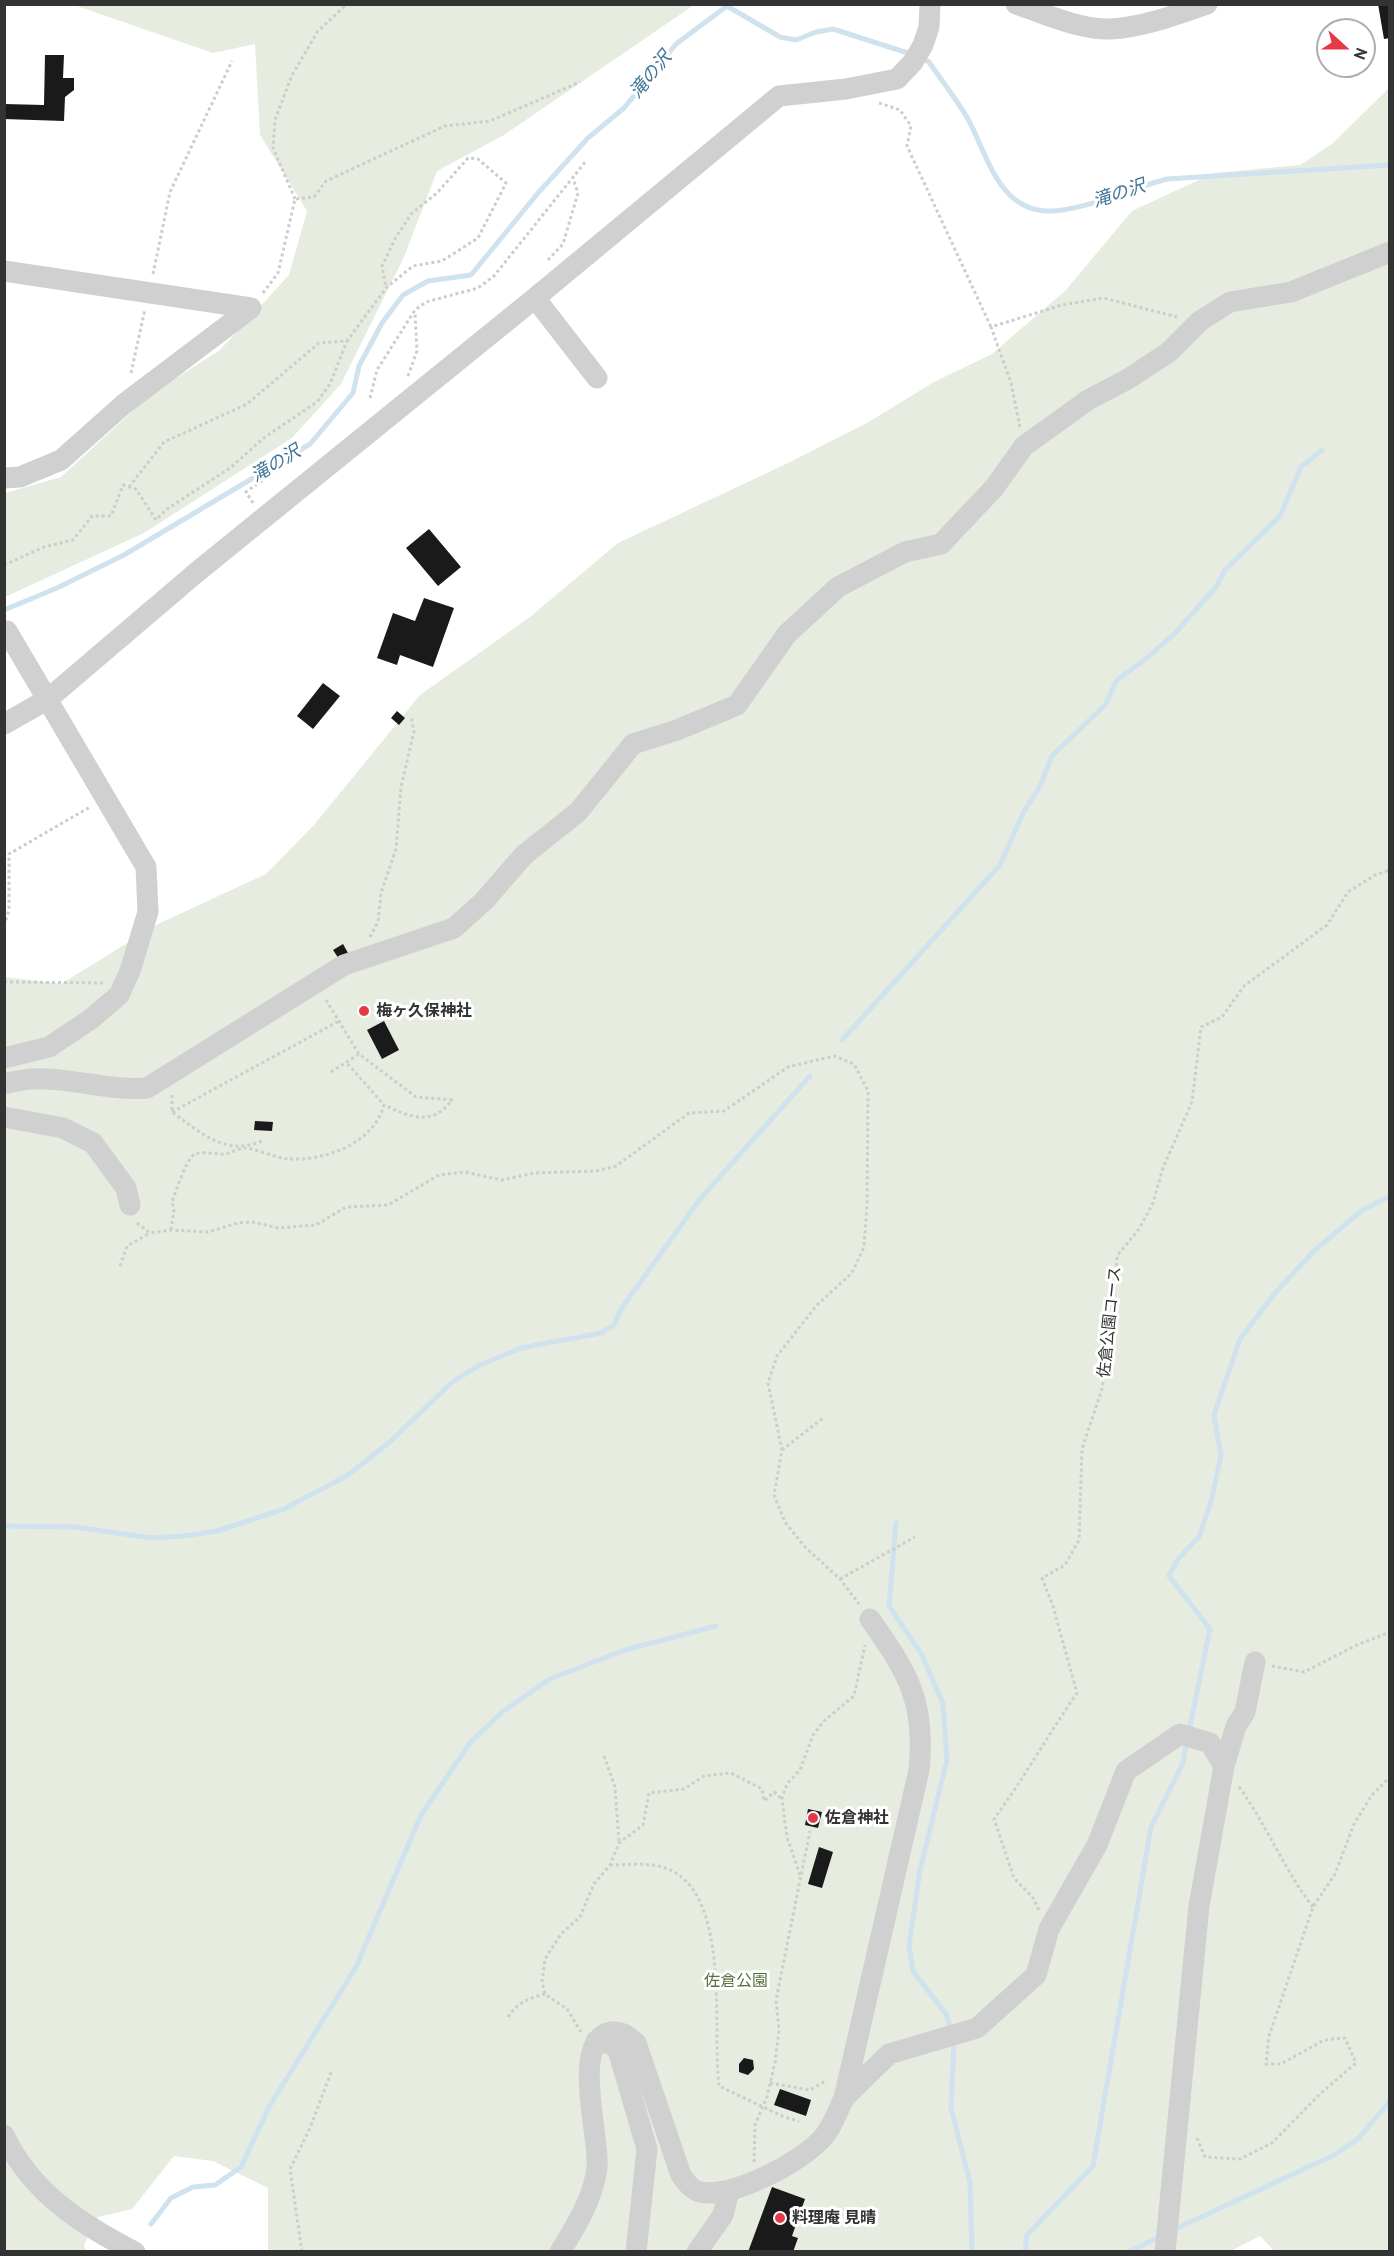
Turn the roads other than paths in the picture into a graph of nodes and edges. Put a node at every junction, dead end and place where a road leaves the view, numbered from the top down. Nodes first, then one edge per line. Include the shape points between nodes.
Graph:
1 (930, 4) edge
2 (1016, 4) edge
3 (1207, 4) edge
4 (1389, 252) edge
5 (4, 271) edge
6 (536, 298) junction
7 (597, 378) dead end
8 (4, 478) edge
9 (4, 631) edge
10 (48, 699) junction
11 (4, 724) edge
12 (4, 1058) edge
13 (4, 1084) edge
14 (4, 1117) edge
15 (129, 1205) road end
16 (870, 1619) road end
17 (1255, 1662) road end
18 (1224, 1766) junction
19 (588, 2036) junction
20 (844, 2098) junction
21 (4, 2135) edge
22 (729, 2192) junction
23 (1165, 2249) edge
24 (135, 2252) edge
25 (560, 2252) edge
26 (636, 2252) edge
27 (697, 2252) edge

1 - 6 street via 929,27 918,53 897,79 779,96
2 - 3 street via 1083,25 1111,29 1165,19
4 - 13 street via 1291,292 1230,303 1200,321 1169,352 1128,380 1088,400 1024,446 994,488 941,544 905,552 838,587 787,634 737,705 633,744 578,812 524,855 454,928 344,965 147,1088 121,1090 45,1077
5 - 8 street via 251,308 124,404 61,460 20,477
6 - 7 street
6 - 10 street
9 - 10 street
10 - 11 street
10 - 12 street via 146,867 148,912 119,995 49,1047
14 - 15 street via 63,1128 93,1143 126,1188
16 - 20 street via 907,1675 918,1707 922,1740 919,1770
17 - 18 street via 1245,1712 1236,1726
18 - 20 street via 1210,1743 1180,1734 1126,1771 1097,1845 1049,1929 1036,1975 977,2028 889,2054
18 - 23 street via 1199,1906
19 - 22 street via 611,2031 629,2036 636,2043 681,2175 695,2191
19 - 25 street via 597,2170 579,2221
19 - 26 street via 618,2050 647,2150
20 - 22 street via 826,2135 803,2157
21 - 24 street via 14,2156 46,2196 74,2218
22 - 27 street via 723,2215

